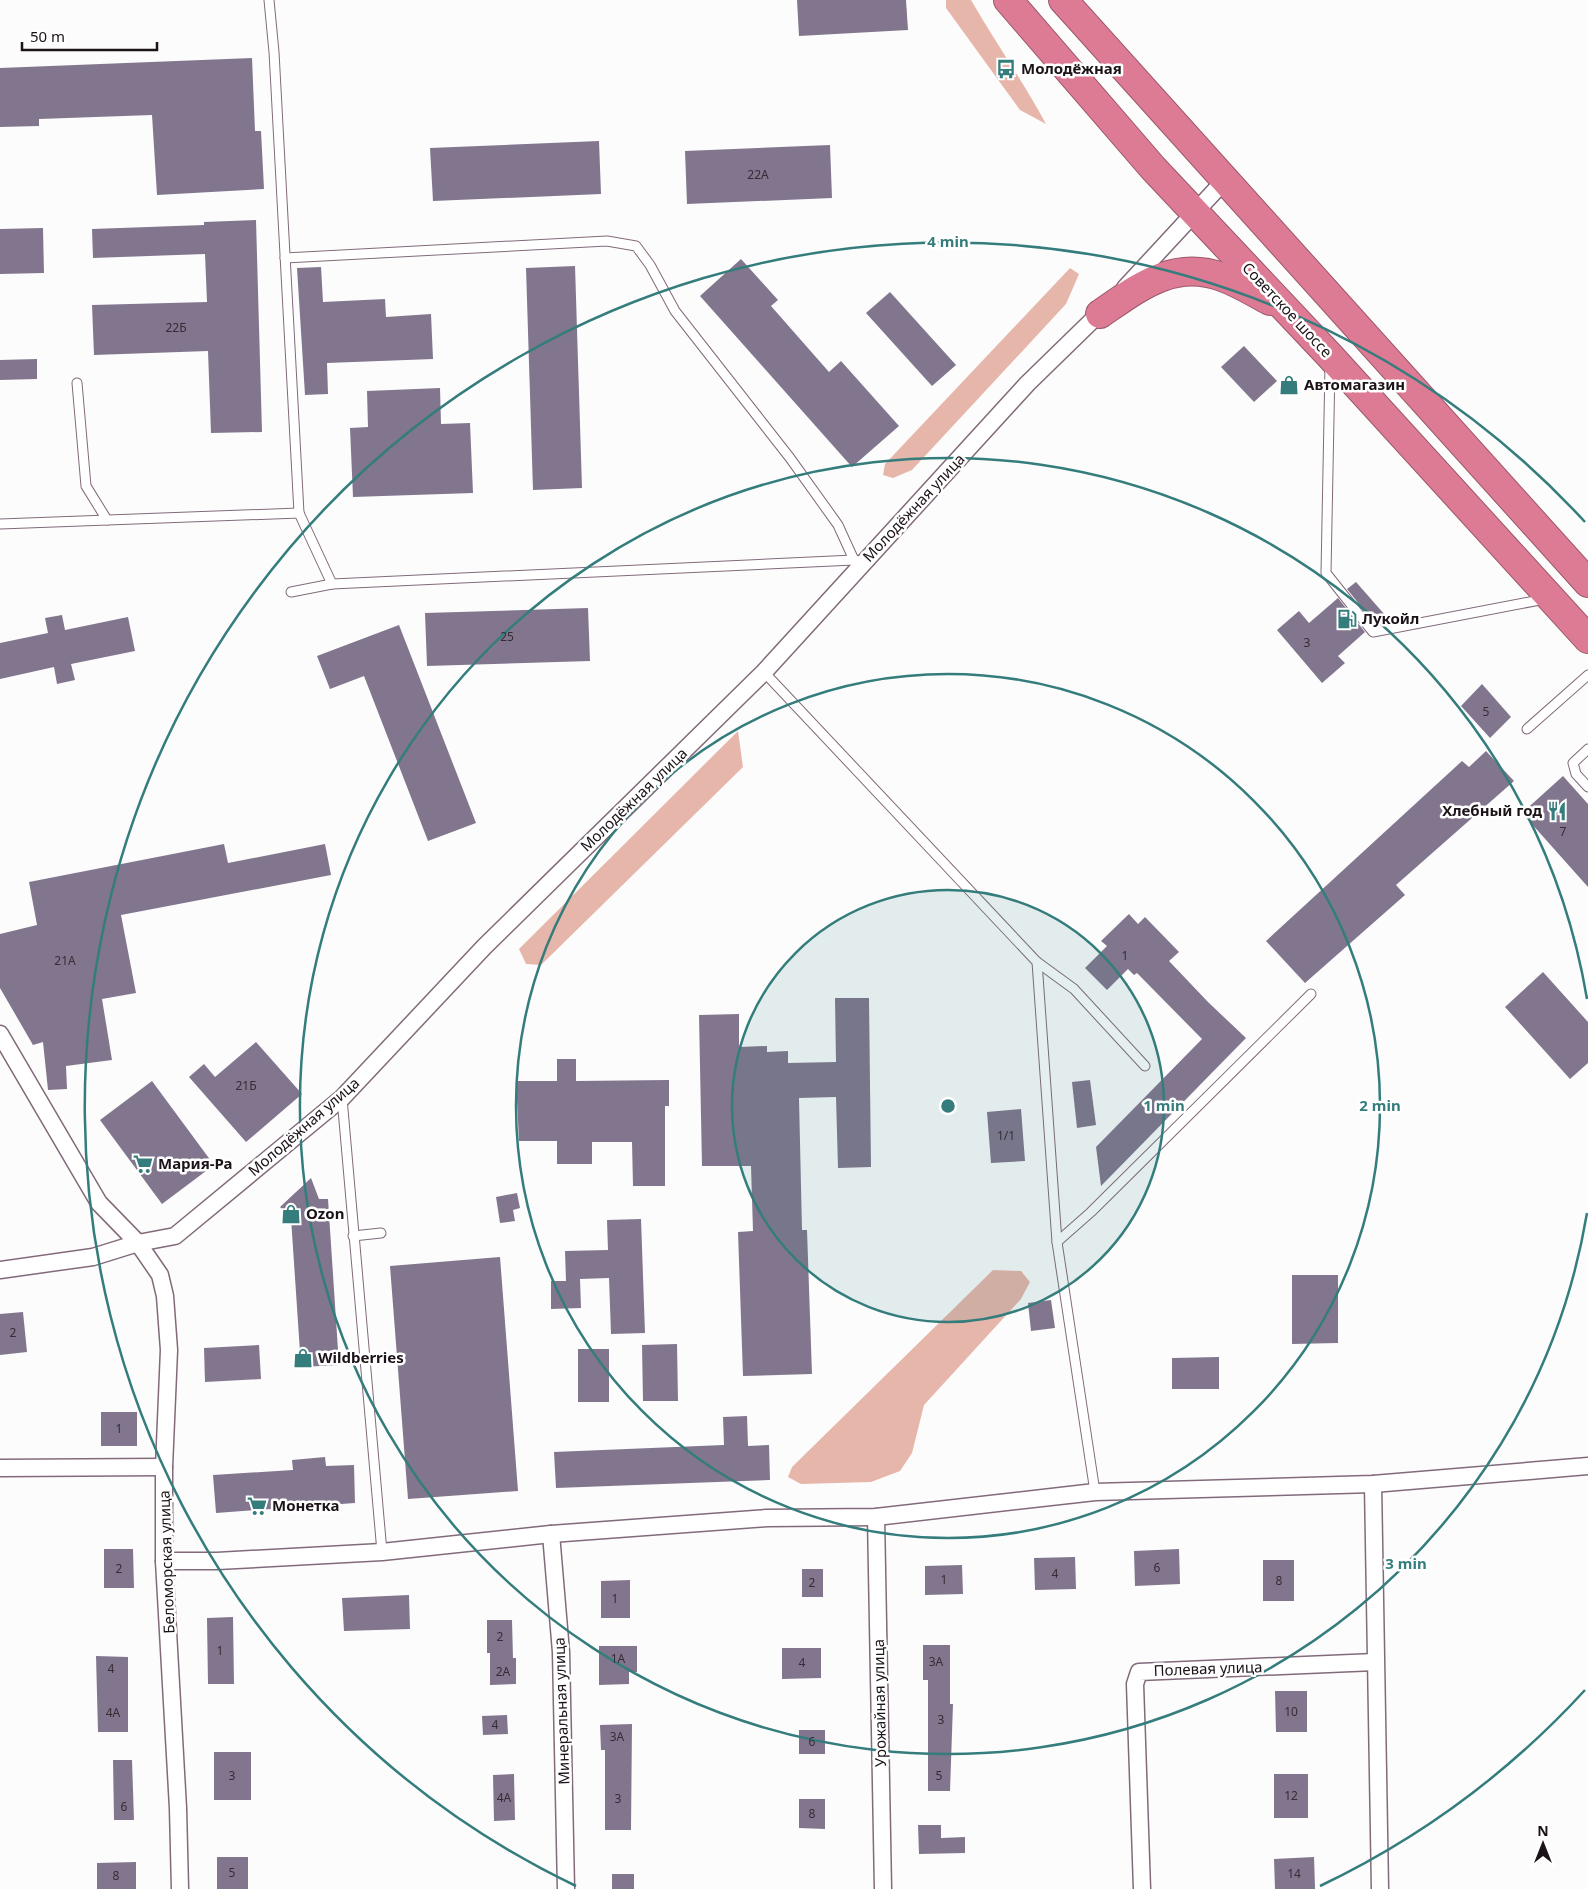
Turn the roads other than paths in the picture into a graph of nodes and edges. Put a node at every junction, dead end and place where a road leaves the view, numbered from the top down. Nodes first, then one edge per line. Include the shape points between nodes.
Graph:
1 (269, 0) edge
2 (1008, 0) edge
3 (1063, 0) edge
4 (1224, 181) junction
5 (1194, 212) junction
6 (285, 258) junction
7 (1287, 309) junction
8 (1100, 314) junction
9 (1330, 356) junction
10 (77, 383) dead end
11 (299, 513) junction
12 (107, 520) junction
13 (0, 524) edge
14 (859, 561) junction
15 (1588, 583) edge
16 (332, 584) junction
17 (291, 592) dead end
18 (1551, 598) junction
19 (1588, 639) edge
20 (764, 672) junction
21 (1588, 676) edge
22 (1527, 729) dead end
23 (1588, 749) edge
24 (1588, 787) edge
25 (1036, 962) junction
26 (1311, 994) dead end
27 (0, 1034) edge
28 (1145, 1066) dead end
29 (342, 1098) junction
30 (381, 1233) dead end
31 (353, 1236) junction
32 (1057, 1242) junction
33 (138, 1243) junction
34 (0, 1270) edge
35 (1588, 1466) edge
36 (0, 1467) edge
37 (164, 1467) junction
38 (1373, 1484) junction
39 (1096, 1492) junction
40 (876, 1517) junction
41 (551, 1534) junction
42 (382, 1552) junction
43 (164, 1561) junction
44 (1375, 1662) junction
45 (180, 1889) edge
46 (566, 1889) edge
47 (883, 1889) edge
48 (1142, 1889) edge
49 (1380, 1889) edge

1 - 6 lane
2 - 5 highway, Советское шоссе
3 - 4 highway
4 - 5 street, Молодёжная улица
4 - 15 highway
5 - 7 highway, Советское шоссе
5 - 8 street, Молодёжная улица
6 - 11 lane
6 - 14 lane via 607,241 636,246 674,310 790,458 838,525
7 - 8 highway via 1222,277 1198,272 1172,273 1148,281
7 - 9 highway, Советское шоссе
8 - 14 street, Молодёжная улица via 1027,384
9 - 18 highway, Советское шоссе
9 - 18 lane via 1326,573 1373,632
10 - 12 lane via 86,486
11 - 12 lane
11 - 16 lane
12 - 13 lane
14 - 16 lane
14 - 20 street, Молодёжная улица
16 - 17 lane
18 - 19 highway, Советское шоссе
20 - 25 lane
20 - 29 street, Молодёжная улица via 484,946
21 - 22 lane
23 - 24 lane via 1573,763 1576,774
25 - 28 lane via 1074,989
25 - 32 lane
26 - 32 lane
27 - 33 street, Беломорская улица via 99,1203
29 - 31 lane
29 - 33 street, Молодёжная улица via 175,1236
30 - 31 lane
31 - 42 lane
32 - 39 lane
33 - 34 street, Молодёжная улица via 92,1257
33 - 37 street, Беломорская улица via 160,1275 165,1296 169,1350
35 - 38 street
36 - 37 street
37 - 43 street, Беломорская улица
38 - 39 street
38 - 44 street
39 - 40 street
40 - 41 street via 767,1518
40 - 47 street, Урожайная улица
41 - 42 street
41 - 46 street, Минеральная улица via 561,1652
42 - 43 street via 217,1562
43 - 45 street, Беломорская улица
44 - 48 street, Полевая улица via 1139,1672 1135,1684
44 - 49 street

